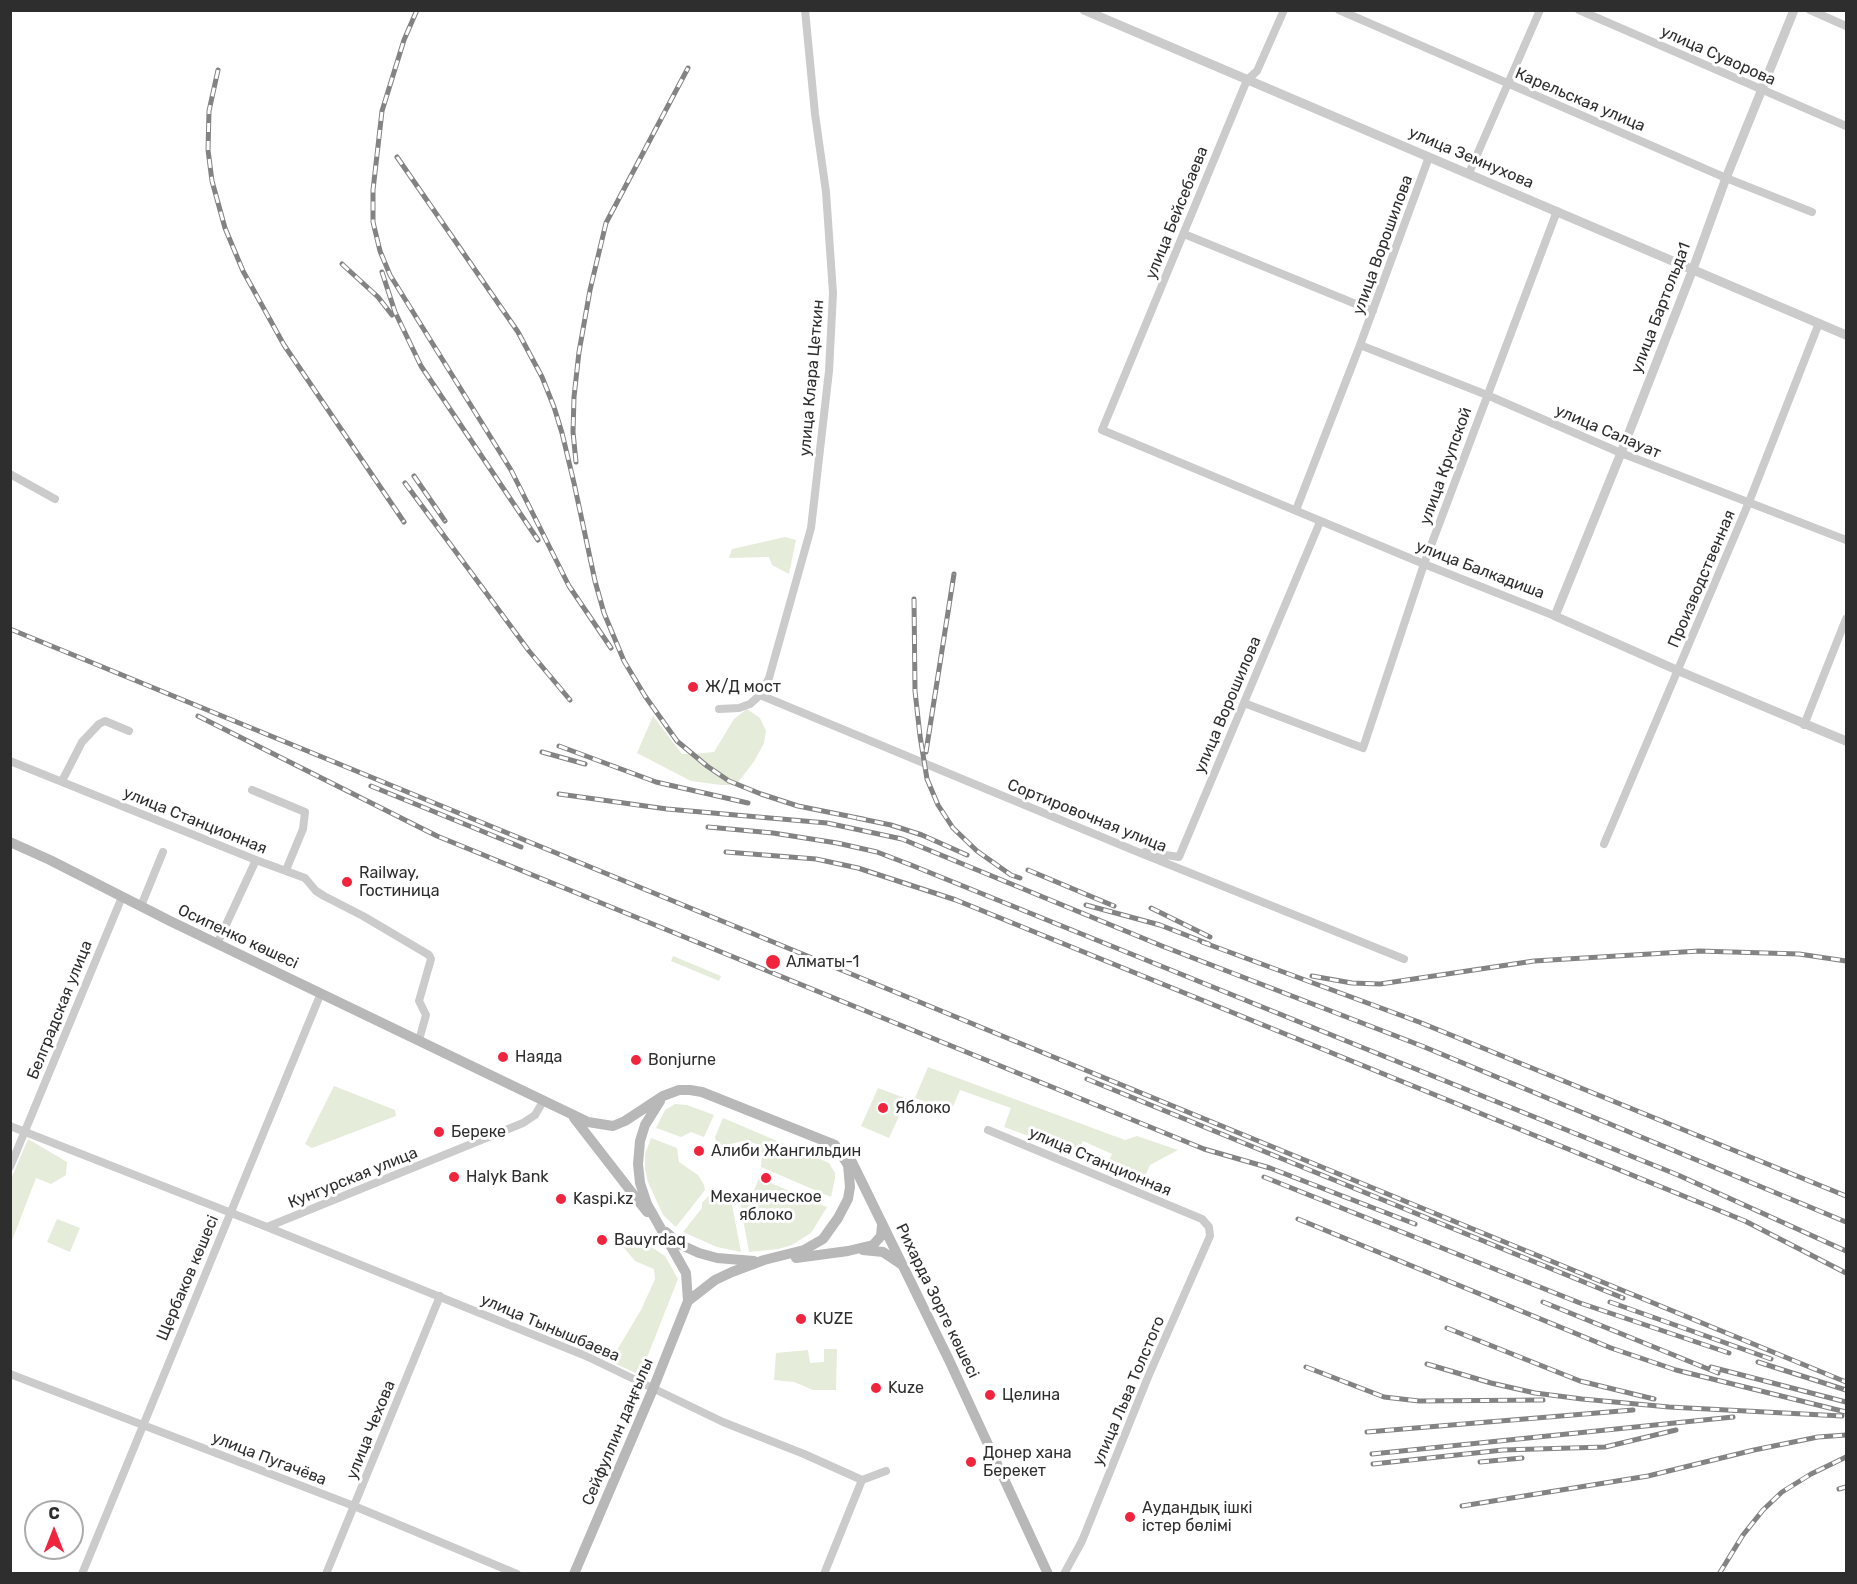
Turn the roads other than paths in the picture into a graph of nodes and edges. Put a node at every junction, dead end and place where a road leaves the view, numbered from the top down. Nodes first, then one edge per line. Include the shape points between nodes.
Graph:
1 (805, 10) edge
2 (1084, 10) edge
3 (1284, 10) edge
4 (1339, 10) edge
5 (1540, 10) edge
6 (1579, 10) edge
7 (1794, 10) edge
8 (1810, 10) edge
9 (1846, 26) edge
10 (1247, 80) junction
11 (1507, 83) junction
12 (1762, 91) junction
13 (1846, 126) edge
14 (1429, 157) junction
15 (1469, 173) junction
16 (1726, 178) junction
17 (1557, 211) junction
18 (1812, 212) dead end
19 (1184, 234) junction
20 (1693, 269) junction
21 (1373, 311) junction
22 (1819, 323) junction
23 (1846, 334) edge
24 (1360, 345) junction
25 (1487, 395) junction
26 (1102, 430) joint
27 (1621, 453) junction
28 (10, 474) edge
29 (55, 498) dead end
30 (1749, 502) junction
31 (1296, 510) junction
32 (1320, 522) junction
33 (1846, 540) edge
34 (1424, 564) junction
35 (1555, 616) junction
36 (1846, 619) edge
37 (1678, 671) junction
38 (760, 696) junction
39 (1244, 703) junction
40 (718, 709) dead end
41 (1804, 725) junction
42 (129, 730) dead end
43 (1846, 741) edge
44 (10, 760) edge
45 (62, 781) junction
46 (252, 790) dead end
47 (10, 842) edge
48 (1604, 844) dead end
49 (1133, 850) junction
50 (163, 852) dead end
51 (256, 860) junction
52 (285, 870) junction
53 (122, 897) junction
54 (141, 906) junction
55 (218, 944) junction
56 (1404, 959) dead end
57 (321, 993) junction
58 (418, 1040) junction
59 (663, 1096) junction
60 (544, 1100) junction
61 (570, 1114) junction
62 (10, 1126) edge
63 (988, 1130) dead end
64 (25, 1132) junction
65 (835, 1145) junction
66 (10, 1167) edge
67 (230, 1213) junction
68 (1202, 1219) joint
69 (882, 1222) junction
70 (658, 1225) junction
71 (267, 1227) junction
72 (848, 1251) junction
73 (764, 1260) junction
74 (906, 1271) junction
75 (440, 1296) junction
76 (688, 1301) junction
77 (10, 1374) edge
78 (653, 1389) junction
79 (142, 1424) junction
80 (886, 1471) dead end
81 (862, 1480) junction
82 (354, 1506) junction
83 (82, 1574) edge
84 (326, 1574) edge
85 (517, 1574) edge
86 (574, 1574) edge
87 (824, 1574) edge
88 (1048, 1574) edge
89 (1064, 1574) edge

1 - 38 street, улица Клара Цеткин via 832,258 829,360 811,528 769,678
2 - 10 street, улица Земнухова
3 - 10 street, улица Бейсебаева via 1257,71
4 - 11 street, Карельская улица
5 - 11 street
6 - 12 street, улица Суворова
7 - 12 street, улица Бартольда1
8 - 9 street
10 - 14 street, улица Земнухова
10 - 19 street, улица Бейсебаева
11 - 15 street
11 - 16 street, Карельская улица
12 - 13 street, улица Суворова
12 - 16 street, улица Бартольда1
14 - 15 street, улица Земнухова
14 - 21 street, улица Ворошилова
15 - 17 street, улица Земнухова
16 - 18 street, Карельская улица
16 - 20 street, улица Бартольда1
17 - 20 street, улица Земнухова
17 - 25 street, улица Крупской
19 - 21 street
19 - 26 street, улица Бейсебаева
20 - 22 street, улица Земнухова
20 - 27 street, улица Бартольда1
21 - 24 street, улица Ворошилова
22 - 23 street, улица Земнухова
22 - 30 street, Производственная
24 - 25 street, улица Салауат
24 - 31 street, улица Ворошилова
25 - 27 street, улица Салауат
25 - 34 street, улица Крупской
26 - 31 street, улица Балкадиша
27 - 30 street, улица Салауат
27 - 35 street, улица Бартольда1
28 - 29 street
30 - 33 street, улица Салауат
30 - 37 street, Производственная
31 - 32 street, улица Балкадиша
32 - 34 street, улица Балкадиша
32 - 39 street, улица Ворошилова
34 - 35 street, улица Балкадиша
34 - 39 street, улица Крупской via 1363,748
35 - 37 street, улица Балкадиша
36 - 41 street
37 - 41 street, улица Балкадиша
37 - 48 street, Производственная
38 - 40 street via 739,708
38 - 49 street, Сортировочная улица
39 - 49 street, улица Ворошилова via 1179,857
41 - 43 street, улица Балкадиша
42 - 45 street via 105,721 99,724 82,742
44 - 45 street, улица Станционная
45 - 51 street, улица Станционная
46 - 52 street via 305,812 303,829
47 - 53 main road, Осипенко көшесі
49 - 56 street, Сортировочная улица
50 - 54 street
51 - 52 street, улица Станционная
51 - 55 street
52 - 58 street, улица Станционная via 305,878 316,891 430,957 419,1001 426,1016
53 - 54 main road, Осипенко көшесі
53 - 64 street, Белградская улица
54 - 55 main road, Осипенко көшесі
55 - 57 main road, Осипенко көшесі
57 - 58 main road, Осипенко көшесі
57 - 67 street, Щербаков көшесі
58 - 60 main road, Осипенко көшесі
59 - 61 main road via 613,1126
59 - 65 main road via 679,1090 702,1092
59 - 70 main road via 645,1125 638,1153 640,1183
60 - 61 main road, Осипенко көшесі
60 - 71 street, Кунгурская улица via 535,1115 523,1123
61 - 70 main road
62 - 64 street
63 - 68 street, улица Станционная
64 - 66 street, Белградская улица
64 - 67 street
65 - 69 main road, Рихарда Зорге көшесі via 851,1160
65 - 73 main road via 850,1175 848,1199 830,1232 815,1245
67 - 71 street
67 - 79 street, Щербаков көшесі
68 - 89 street, улица Льва Толстого via 1210,1236 1082,1540
69 - 72 main road via 878,1241
69 - 74 main road, Рихарда Зорге көшесі
70 - 73 main road via 679,1244 699,1253
70 - 76 main road, Сейфуллин даңғылы via 686,1273
71 - 75 street, улица Тынышбаева
72 - 73 main road
72 - 74 main road via 883,1252
73 - 76 main road via 715,1280
74 - 88 main road, Рихарда Зорге көшесі
75 - 78 street, улица Тынышбаева via 586,1356
75 - 82 street, улица Чехова
76 - 78 main road, Сейфуллин даңғылы
77 - 79 street, улица Пугачёва
78 - 81 street, улица Тынышбаева
78 - 86 main road, Сейфуллин даңғылы
79 - 82 street, улица Пугачёва
79 - 83 street, Щербаков көшесі
80 - 81 street
81 - 87 street
82 - 84 street, улица Чехова
82 - 85 street, улица Пугачёва

